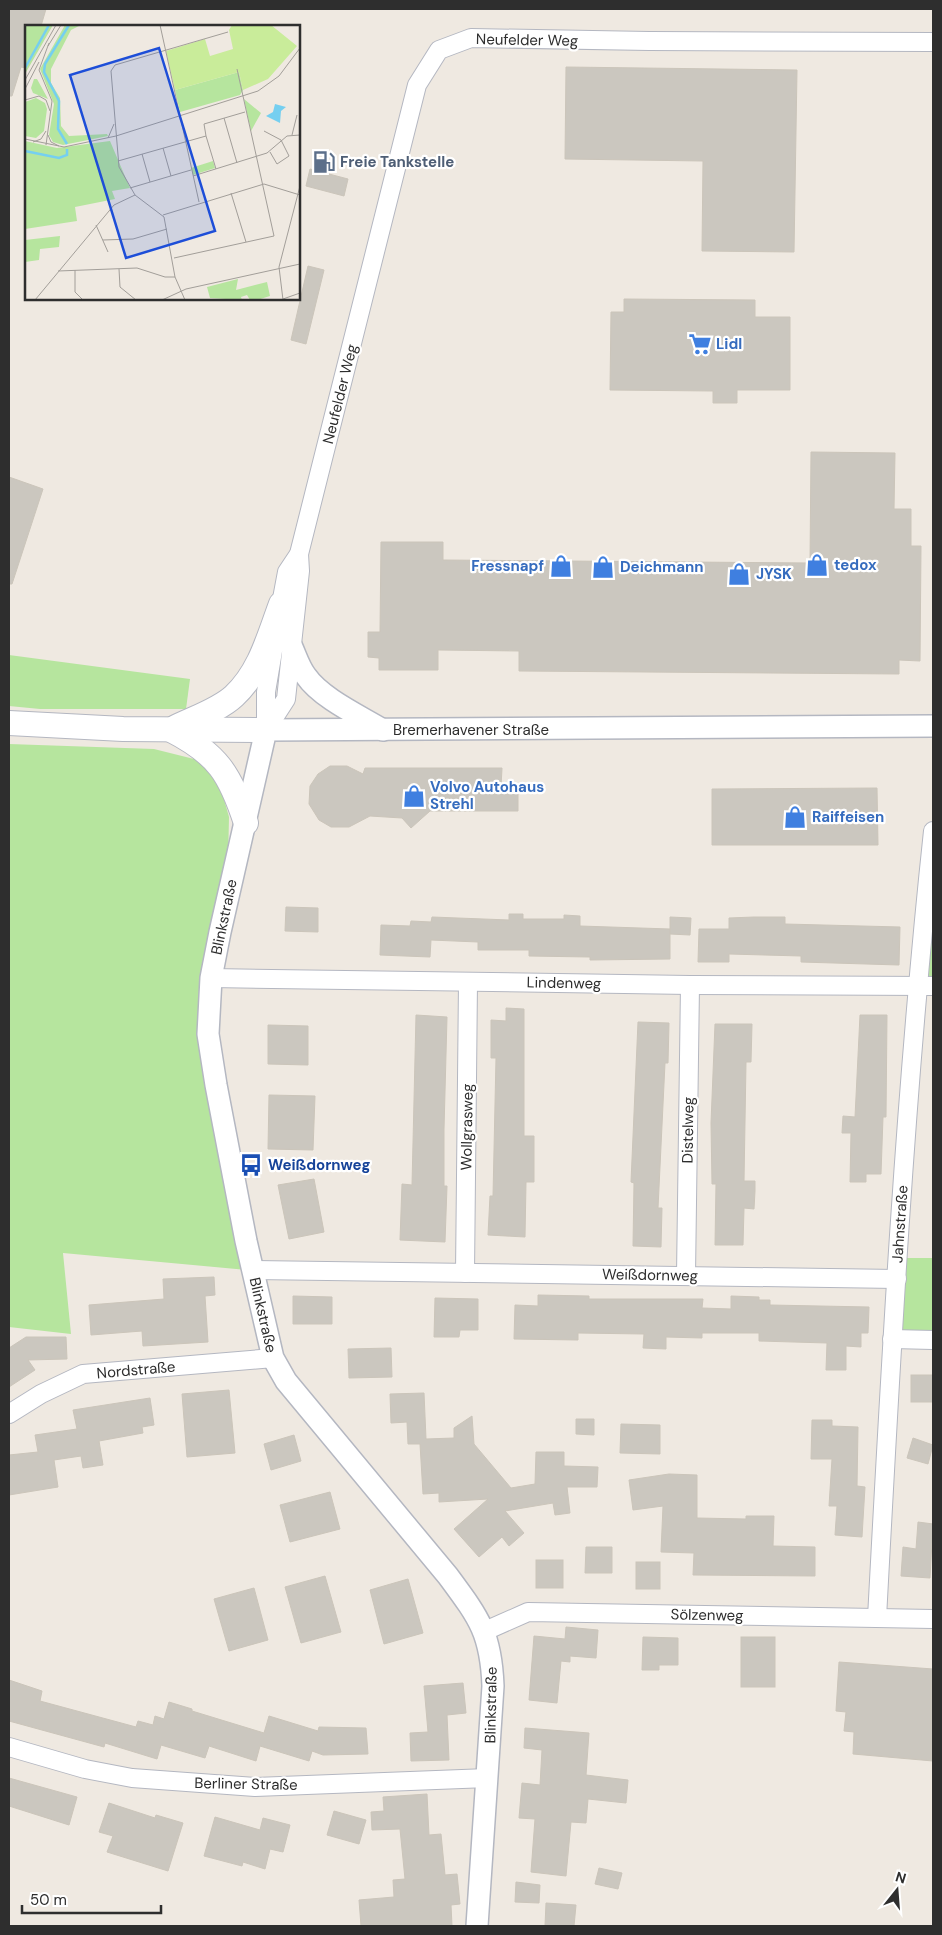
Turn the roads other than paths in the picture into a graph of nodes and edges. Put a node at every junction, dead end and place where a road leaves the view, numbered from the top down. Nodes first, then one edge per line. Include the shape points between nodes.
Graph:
1 (933, 42) edge
2 (298, 554) junction
3 (281, 604) junction
4 (291, 644) junction
5 (9, 723) edge
6 (933, 726) edge
7 (170, 730) junction
8 (266, 730) junction
9 (383, 730) junction
10 (246, 823) junction
11 (933, 831) edge
12 (212, 978) junction
13 (468, 982) junction
14 (690, 985) junction
15 (925, 986) edge
16 (252, 1270) junction
17 (465, 1273) junction
18 (686, 1275) junction
19 (896, 1279) junction
20 (892, 1340) junction
21 (933, 1340) edge
22 (273, 1358) junction
23 (9, 1414) edge
24 (877, 1618) junction
25 (933, 1619) edge
26 (485, 1631) junction
27 (9, 1747) edge
28 (488, 1778) junction
29 (477, 1926) edge

1 - 2 street, Neufelder Weg via 471,38 439,50 417,85
2 - 3 street, Neufelder Weg via 288,572
2 - 4 street, Neufelder Weg via 300,571
3 - 7 main road via 260,661 248,680 233,697
3 - 8 street, Neufelder Weg via 266,692
4 - 8 street, Neufelder Weg via 286,699
4 - 9 street via 307,678 323,692
5 - 7 main road, Bremerhavener Straße
6 - 9 street, Bremerhavener Straße
7 - 8 main road, Bremerhavener Straße
7 - 10 main road via 198,744 215,760 235,791
8 - 9 street, Bremerhavener Straße
8 - 10 street, Blinkstraße
10 - 12 street, Blinkstraße
11 - 15 street, Jahnstraße
12 - 13 street, Lindenweg
12 - 16 street, Blinkstraße via 208,1034
13 - 14 street, Lindenweg
13 - 17 street, Wollgrasweg
14 - 15 street, Lindenweg
14 - 18 street, Distelweg
15 - 19 street, Jahnstraße
16 - 17 street, Weißdornweg
16 - 22 street, Blinkstraße
17 - 18 street, Weißdornweg
18 - 19 street, Weißdornweg
19 - 20 street, Jahnstraße
20 - 21 street
20 - 24 street, Jahnstraße
22 - 23 street, Nordstraße via 83,1374
22 - 26 street, Blinkstraße via 286,1381 448,1576
24 - 25 street, Sölzenweg
24 - 26 street, Sölzenweg via 528,1612
26 - 28 street, Blinkstraße via 492,1656 494,1686
27 - 28 street, Berliner Straße via 85,1769 132,1778 256,1787
28 - 29 street, Blinkstraße

